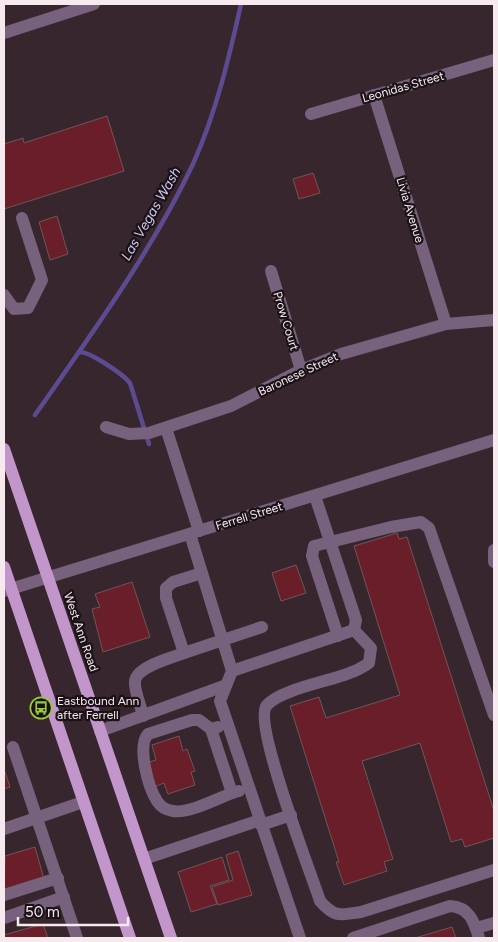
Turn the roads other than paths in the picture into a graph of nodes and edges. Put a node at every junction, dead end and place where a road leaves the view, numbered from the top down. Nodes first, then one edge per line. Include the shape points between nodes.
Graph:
1 (94, 4) edge
2 (4, 32) edge
3 (494, 60) edge
4 (374, 95) junction
5 (311, 114) dead end
6 (22, 218) dead end
7 (271, 271) dead end
8 (4, 296) edge
9 (494, 320) edge
10 (446, 324) junction
11 (301, 370) junction
12 (106, 427) dead end
13 (166, 428) junction
14 (494, 440) edge
15 (4, 448) edge
16 (314, 496) junction
17 (194, 533) junction
18 (330, 540) junction
19 (494, 550) edge
20 (494, 562) edge
21 (4, 567) edge
22 (202, 573) junction
23 (48, 577) junction
24 (7, 590) edge
25 (262, 627) dead end
26 (354, 630) junction
27 (338, 636) junction
28 (222, 640) junction
29 (184, 653) junction
30 (232, 671) junction
31 (224, 686) junction
32 (494, 715) edge
33 (143, 716) junction
34 (228, 724) junction
35 (211, 729) junction
36 (100, 730) junction
37 (13, 747) dead end
38 (249, 787) junction
39 (232, 793) junction
40 (83, 802) junction
41 (291, 814) junction
42 (38, 818) junction
43 (261, 822) junction
44 (4, 829) edge
45 (144, 859) junction
46 (494, 870) edge
47 (58, 878) junction
48 (4, 895) edge
49 (64, 897) junction
50 (4, 918) edge
51 (494, 923) edge
52 (478, 933) edge
53 (77, 938) edge
54 (130, 938) edge
55 (171, 938) edge
56 (300, 938) edge
57 (353, 938) edge

1 - 2 street
3 - 4 street, Leonidas Street
4 - 5 street, Leonidas Street
4 - 10 street, Livia Avenue
6 - 8 street via 42,280 28,308 14,310
7 - 11 street, Prow Court
9 - 10 street, Baronese Street
10 - 11 street, Baronese Street via 341,354
11 - 13 street, Baronese Street via 231,406
12 - 13 street, Baronese Street via 129,434
13 - 17 street
14 - 16 street, Ferrell Street
15 - 23 main road, West Ann Road
16 - 17 street, Ferrell Street
16 - 18 street
17 - 22 street
17 - 23 street, Ferrell Street
18 - 26 street via 356,620
18 - 27 street via 311,549
18 - 32 street via 421,522 429,528
19 - 20 street
21 - 24 main road
22 - 28 street
22 - 29 street via 172,582 166,588 166,598
23 - 24 street, Ferrell Street
23 - 36 main road, West Ann Road
24 - 40 main road
25 - 28 street
26 - 27 street
26 - 41 street via 371,648 369,663 353,672 277,697 266,706 263,719 270,754
27 - 30 street
28 - 29 street
28 - 30 street
29 - 33 street via 146,667 138,675 135,682
30 - 31 street
31 - 33 street
31 - 34 street via 220,701
33 - 36 street
34 - 35 street
34 - 38 street
35 - 39 street
35 - 39 street via 199,720 192,720 148,734 143,744 145,766 157,800 164,808 181,812
36 - 45 main road, West Ann Road
37 - 42 street
38 - 39 street
38 - 43 street
40 - 42 street
40 - 54 main road
41 - 43 street
41 - 46 street via 320,901 331,913 361,912
42 - 44 street
42 - 47 street
43 - 45 street
43 - 56 street
45 - 55 main road, West Ann Road
47 - 48 street
47 - 49 street
49 - 50 street
49 - 53 street
51 - 52 street
52 - 57 street via 468,911 460,906 450,906

